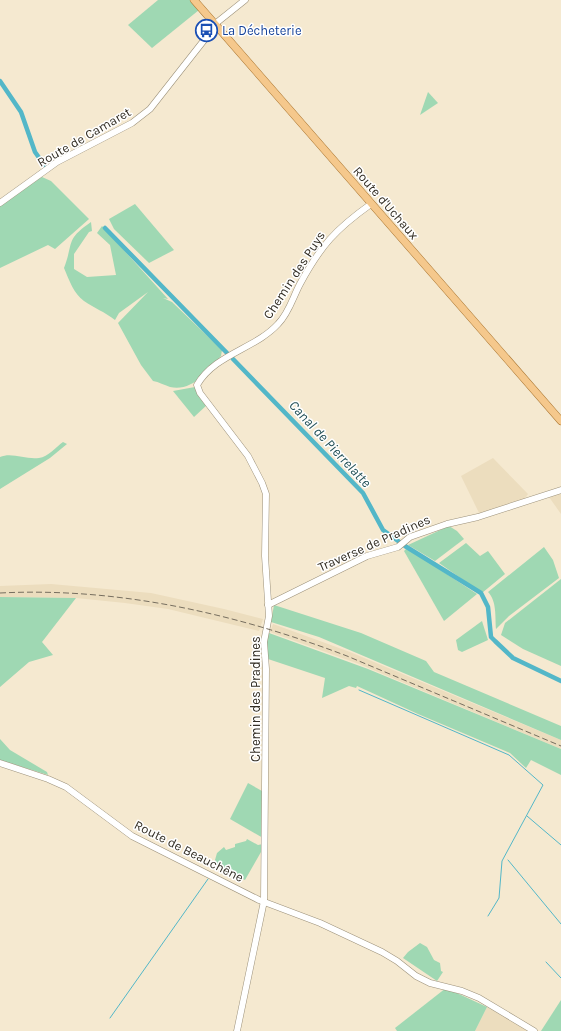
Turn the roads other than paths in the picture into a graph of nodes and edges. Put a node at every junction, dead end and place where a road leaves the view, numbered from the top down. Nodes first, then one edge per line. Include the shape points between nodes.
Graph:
1 (194, 0) edge
2 (245, 0) edge
3 (215, 25) junction
4 (0, 203) edge
5 (371, 204) junction
6 (197, 385) joint
7 (561, 421) edge
8 (561, 490) edge
9 (268, 605) junction
10 (0, 763) edge
11 (264, 902) junction
12 (237, 1031) edge
13 (534, 1031) edge

1 - 3 main road, Route d'Uchaux
2 - 3 street, Route de Camaret
3 - 4 street, Route de Camaret via 150,109 132,124 57,162
3 - 5 main road, Route d'Uchaux
5 - 6 street, Chemin des Puys via 345,222 328,239 305,274 289,308 278,324 262,338 222,360
5 - 7 main road, Route d'Uchaux
6 - 9 street, Chemin des Pradines via 200,393 239,442 262,483 267,501 265,556
8 - 9 street, Traverse de Pradines via 410,537 395,548 367,556
9 - 11 street, Chemin des Pradines via 264,642
10 - 11 street, Route de Beauchêne via 66,787 132,836
11 - 12 street, Chemin des Pradines
11 - 13 street, Route de Beauchêne via 320,923 386,954 430,984 462,991 479,998

